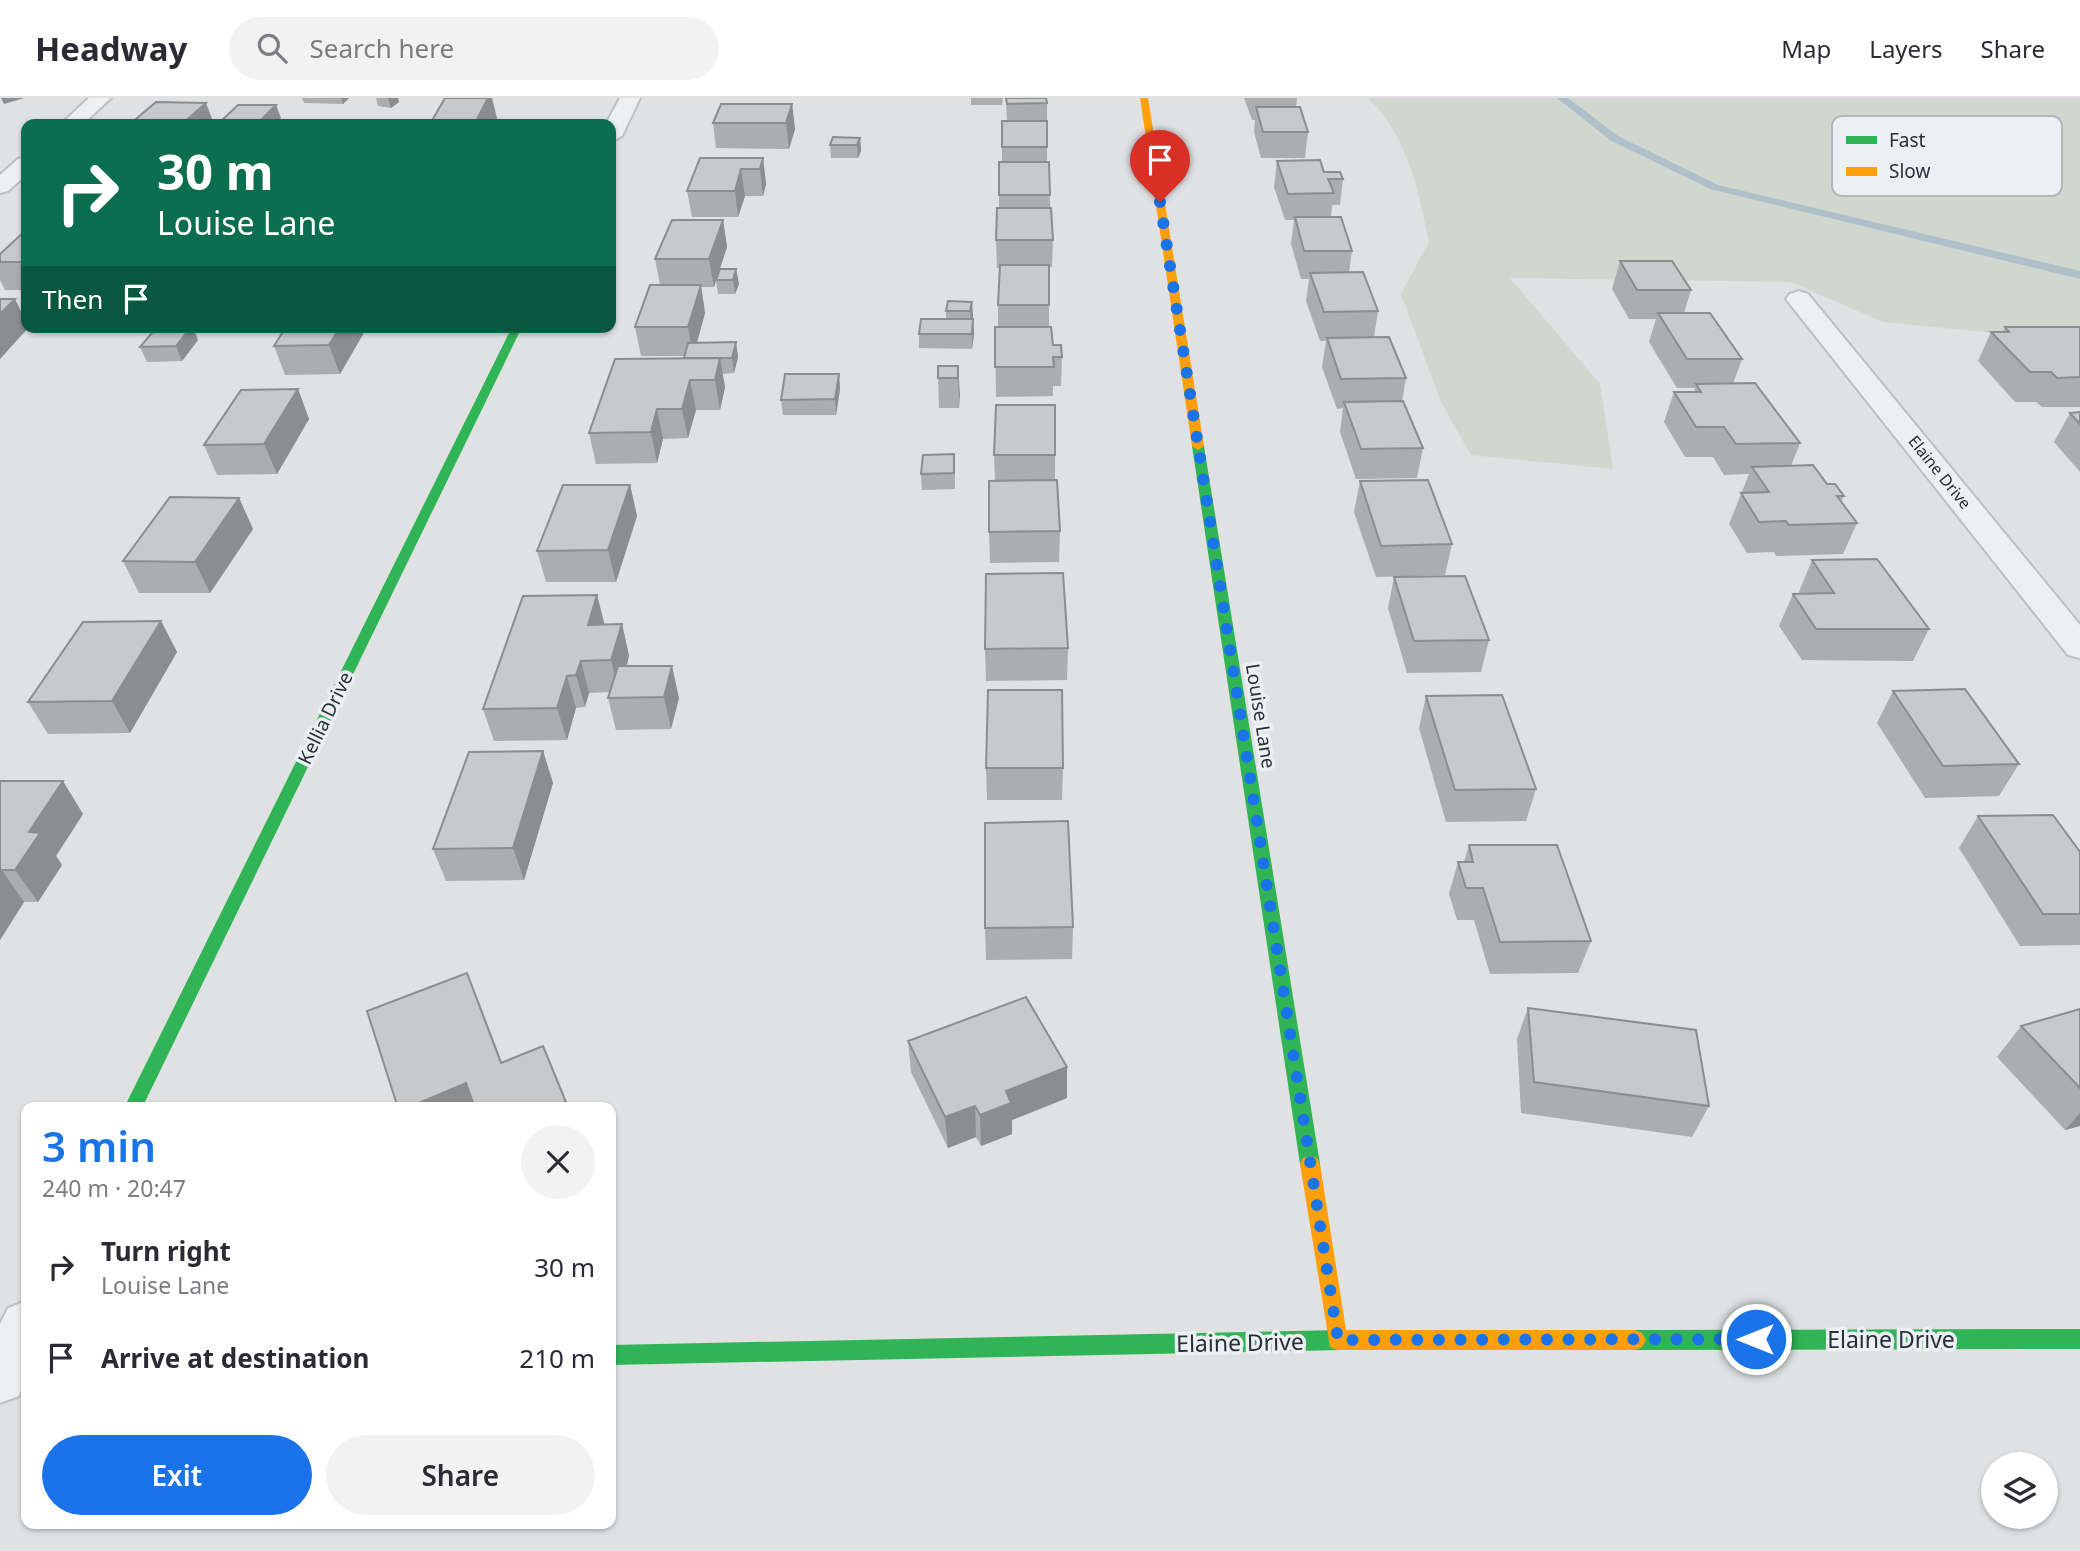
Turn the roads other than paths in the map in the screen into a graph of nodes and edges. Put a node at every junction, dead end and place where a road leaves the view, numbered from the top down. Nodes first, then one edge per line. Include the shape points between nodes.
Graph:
1 (101, 98) edge
2 (630, 98) edge
3 (1144, 98) edge
4 (77, 119) edge
5 (616, 126) edge
6 (21, 168) edge
7 (0, 187) edge
8 (1798, 299) dead end
9 (514, 333) edge
10 (2080, 648) edge
11 (136, 1102) edge
12 (2080, 1339) edge
13 (1338, 1340) junction
14 (616, 1355) edge

1 - 4 street
2 - 5 street
3 - 13 street, Louise Lane
6 - 7 street
8 - 10 street, Elaine Drive
9 - 11 street, Kellia Drive
12 - 13 street, Elaine Drive
13 - 14 street, Elaine Drive

